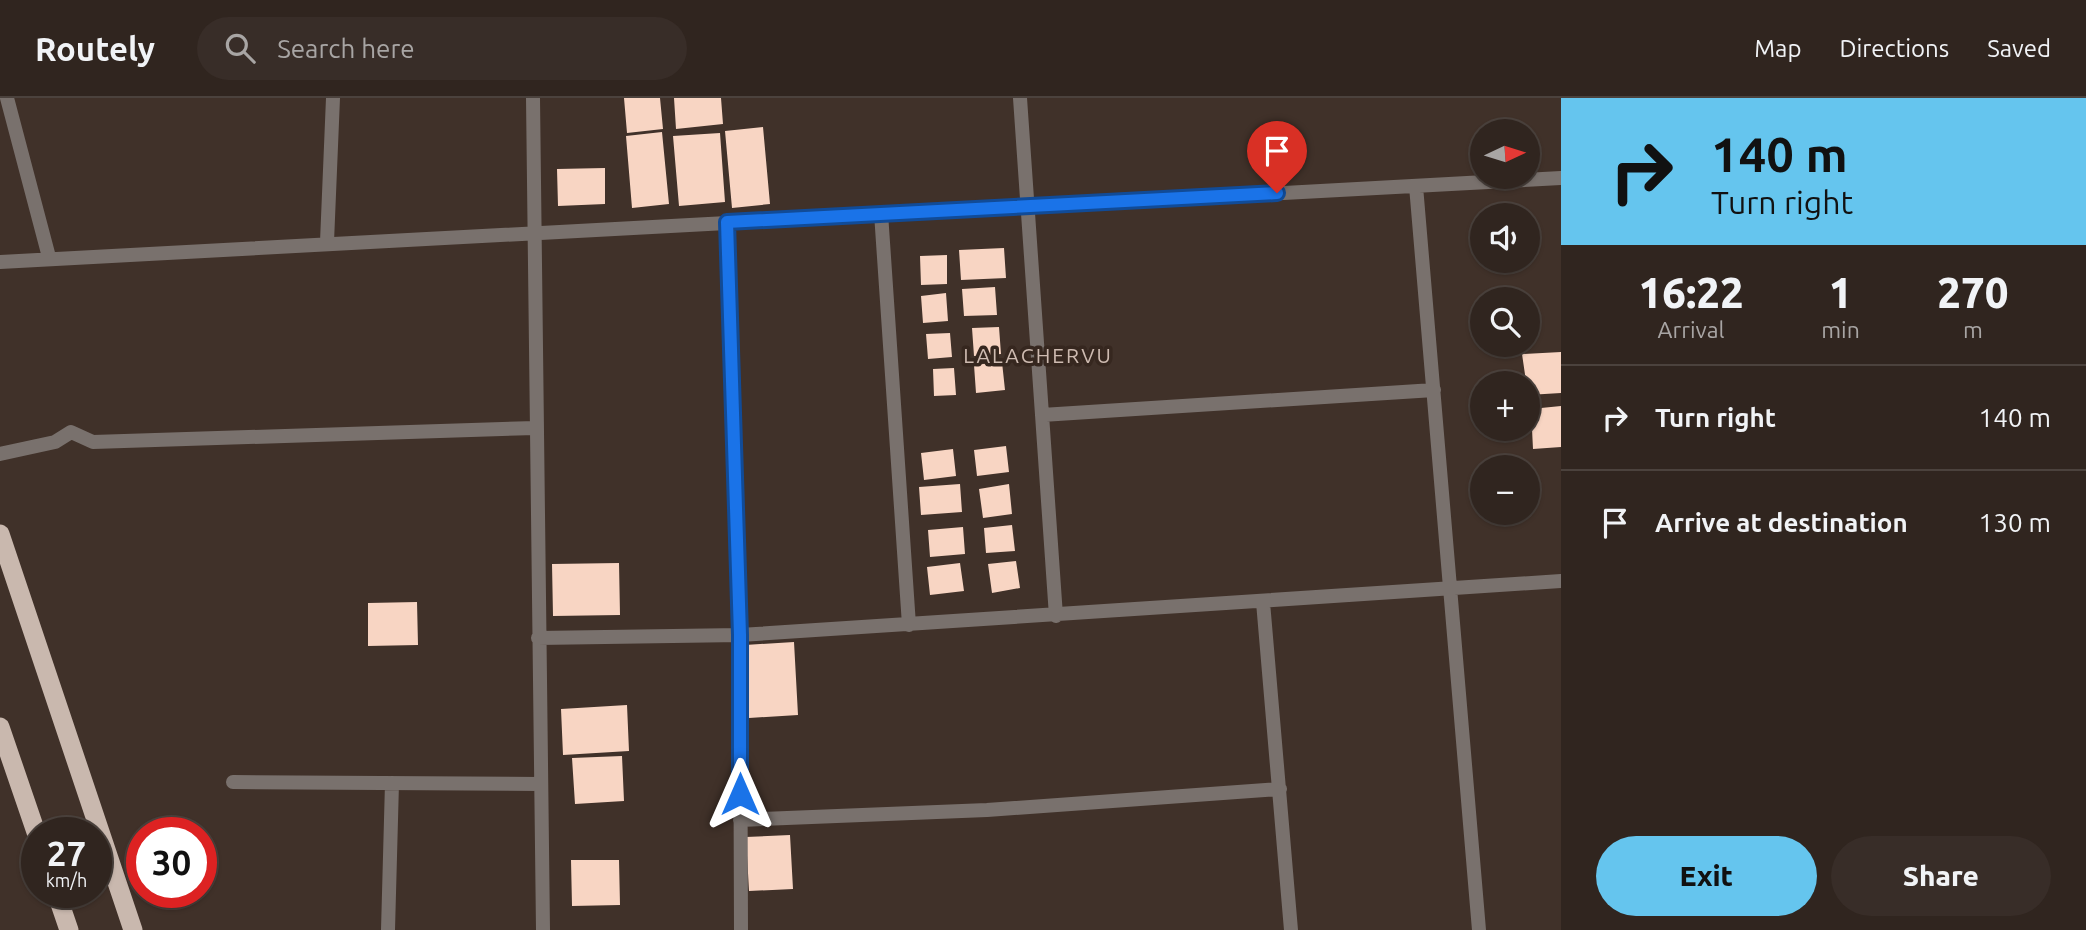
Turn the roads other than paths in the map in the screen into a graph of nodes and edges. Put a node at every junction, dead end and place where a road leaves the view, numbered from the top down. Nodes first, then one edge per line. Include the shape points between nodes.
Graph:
1 (7, 98) edge
2 (333, 98) edge
3 (533, 98) edge
4 (1020, 98) edge
5 (1561, 178) edge
6 (1416, 186) junction
7 (1027, 206) junction
8 (881, 214) junction
9 (727, 222) junction
10 (532, 232) junction
11 (327, 242) junction
12 (49, 257) junction
13 (0, 262) edge
14 (1434, 390) junction
15 (1042, 415) junction
16 (535, 428) junction
17 (0, 454) edge
18 (0, 534) edge
19 (1561, 581) edge
20 (1450, 589) junction
21 (1263, 602) junction
22 (1056, 616) junction
23 (909, 625) junction
24 (740, 635) junction
25 (538, 638) junction
26 (0, 727) edge
27 (233, 782) dead end
28 (392, 783) junction
29 (540, 784) junction
30 (1280, 789) junction
31 (31, 817) edge
32 (740, 820) junction
33 (61, 908) edge
34 (69, 930) edge
35 (133, 930) edge
36 (388, 930) edge
37 (543, 930) edge
38 (741, 930) edge
39 (1292, 930) edge
40 (1479, 930) edge

1 - 12 street
2 - 11 street
3 - 10 street
4 - 7 street
5 - 6 street
6 - 7 street
6 - 14 street
7 - 8 street
7 - 15 street
8 - 9 street
8 - 23 street
9 - 10 street
9 - 24 street
10 - 11 street
10 - 16 street
11 - 12 street
12 - 13 street
14 - 15 street
14 - 20 street
15 - 22 street
16 - 17 street via 93,442 71,432 55,442
16 - 25 street
18 - 35 highway
19 - 20 street
20 - 21 street
20 - 40 street
21 - 22 street
21 - 30 street
22 - 23 street
23 - 24 street
24 - 25 street
24 - 32 street
25 - 29 street
26 - 31 highway
27 - 28 street
28 - 29 street
28 - 36 street
29 - 37 street
30 - 32 street via 987,810
30 - 39 street
32 - 38 street
33 - 34 highway

